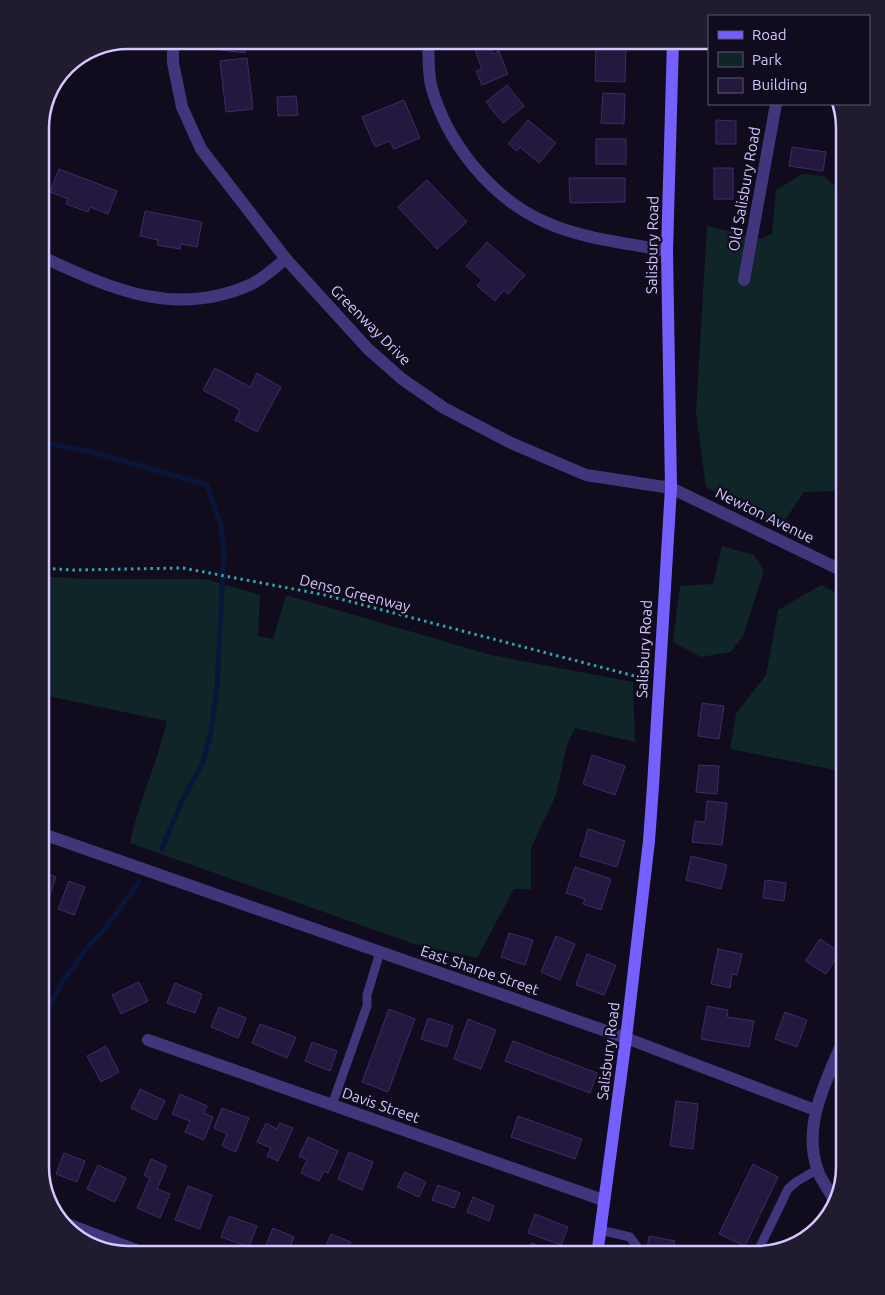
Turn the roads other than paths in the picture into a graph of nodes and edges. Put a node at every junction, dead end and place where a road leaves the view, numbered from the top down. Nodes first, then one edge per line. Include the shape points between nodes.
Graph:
1 (173, 49) edge
2 (428, 49) edge
3 (675, 49) edge
4 (776, 105) edge
5 (667, 251) junction
6 (286, 259) junction
7 (49, 260) edge
8 (744, 280) dead end
9 (671, 488) junction
10 (836, 568) edge
11 (49, 836) edge
12 (380, 952) junction
13 (626, 1038) junction
14 (148, 1040) dead end
15 (836, 1058) edge
16 (332, 1105) junction
17 (815, 1110) junction
18 (818, 1169) junction
19 (831, 1194) edge
20 (604, 1200) junction
21 (78, 1228) edge
22 (600, 1230) junction
23 (126, 1246) edge
24 (598, 1246) edge
25 (636, 1246) edge
26 (760, 1246) edge

1 - 6 street, Greenway Drive via 172,63 182,107 201,149
2 - 5 street via 430,84 444,123 468,158 515,205 545,222 578,233
3 - 5 street, Salisbury Road
4 - 8 street, Old Salisbury Road
5 - 9 street, Salisbury Road
6 - 7 street via 254,283 216,298 176,302 91,279
6 - 9 street, Greenway Drive via 368,349 402,379 444,408 511,443 586,475
9 - 10 street, Newton Avenue
9 - 13 street, Salisbury Road via 649,841
11 - 12 street, East Sharpe Street
12 - 13 street, East Sharpe Street
12 - 16 lane via 366,1006
13 - 17 street, East Sharpe Street
13 - 20 street, Salisbury Road
14 - 16 street, Davis Street
15 - 17 street
16 - 20 street, Davis Street
17 - 18 street via 813,1143
18 - 19 street
18 - 26 lane via 788,1189
20 - 22 street, Salisbury Road
21 - 23 street
22 - 24 street, Salisbury Road
22 - 25 lane via 630,1238

